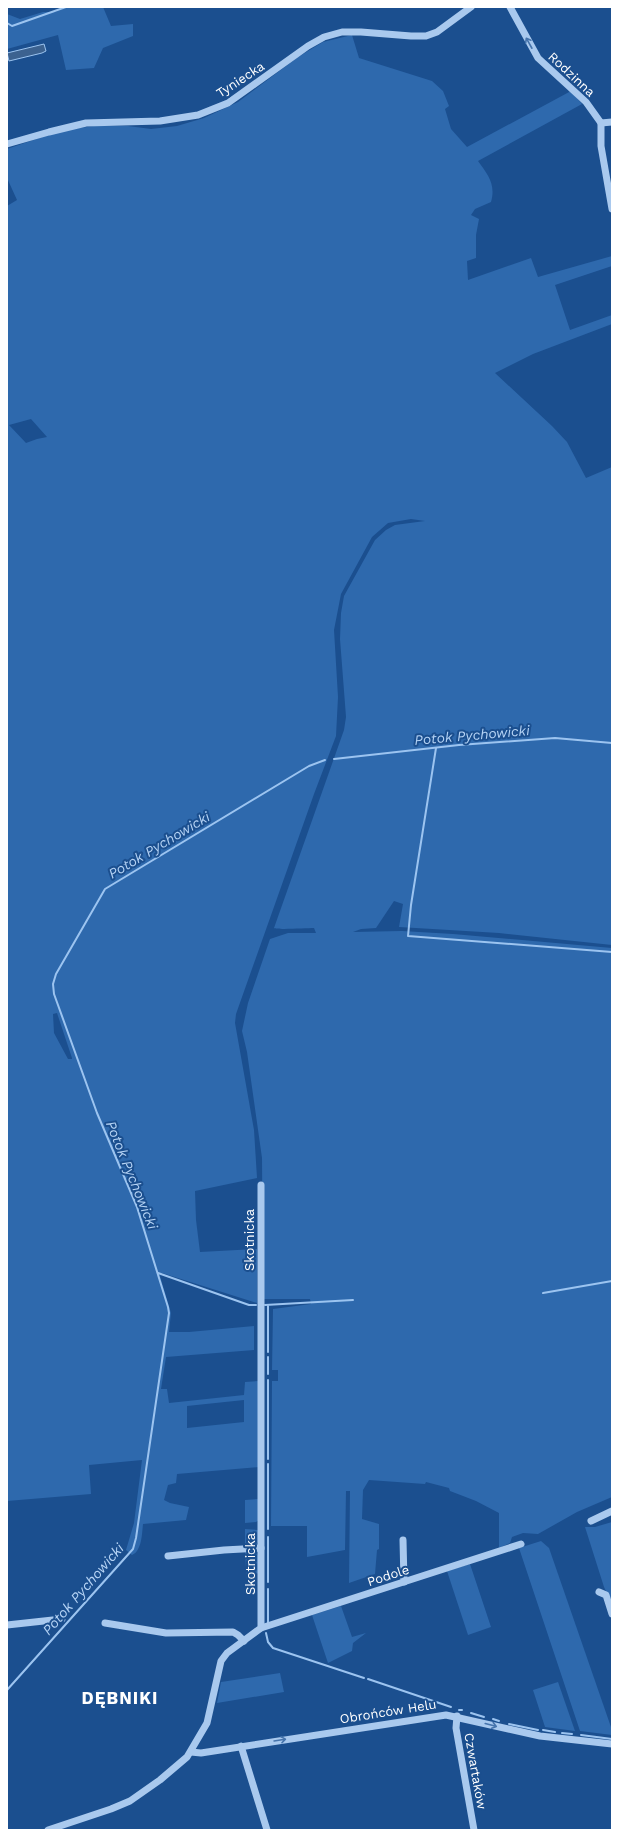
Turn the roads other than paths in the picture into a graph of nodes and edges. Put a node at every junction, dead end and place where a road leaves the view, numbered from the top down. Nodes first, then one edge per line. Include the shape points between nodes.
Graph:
1 (471, 7) edge
2 (510, 7) edge
3 (612, 122) edge
4 (601, 123) junction
5 (7, 144) edge
6 (612, 209) edge
7 (261, 1185) dead end
8 (612, 1511) edge
9 (591, 1521) dead end
10 (403, 1540) dead end
11 (521, 1544) dead end
12 (261, 1548) junction
13 (168, 1556) dead end
14 (404, 1582) junction
15 (599, 1592) dead end
16 (612, 1614) edge
17 (62, 1619) dead end
18 (105, 1624) dead end
19 (7, 1625) edge
20 (261, 1628) junction
21 (244, 1641) junction
22 (457, 1716) junction
23 (612, 1744) edge
24 (241, 1746) junction
25 (191, 1752) junction
26 (48, 1830) edge
27 (268, 1830) edge
28 (474, 1830) edge

1 - 5 street, Tyniecka via 437,32 426,36 342,32 324,38 308,46 228,103 198,115 165,120 86,123
4 -> 2 street, Rodzinna via 586,102 538,58
3 - 4 street
4 - 6 street via 601,146
7 - 12 street, Skotnicka
8 - 9 street
10 - 14 street
11 - 14 street, Podole
12 - 13 street
12 - 20 street, Skotnicka
14 - 20 street, Podole
15 - 16 street via 606,1595
17 - 19 street
18 - 21 street via 166,1633 233,1632
20 - 21 street
21 - 25 street via 227,1653 221,1661 207,1720
22 -> 23 street, Obrońców Helu via 540,1736
24 -> 22 street, Obrońców Helu via 444,1715
22 - 28 street, Czwartaków via 456,1728
24 - 25 street, Obrońców Helu via 201,1753
24 - 27 street
25 - 26 street via 160,1780 133,1799

